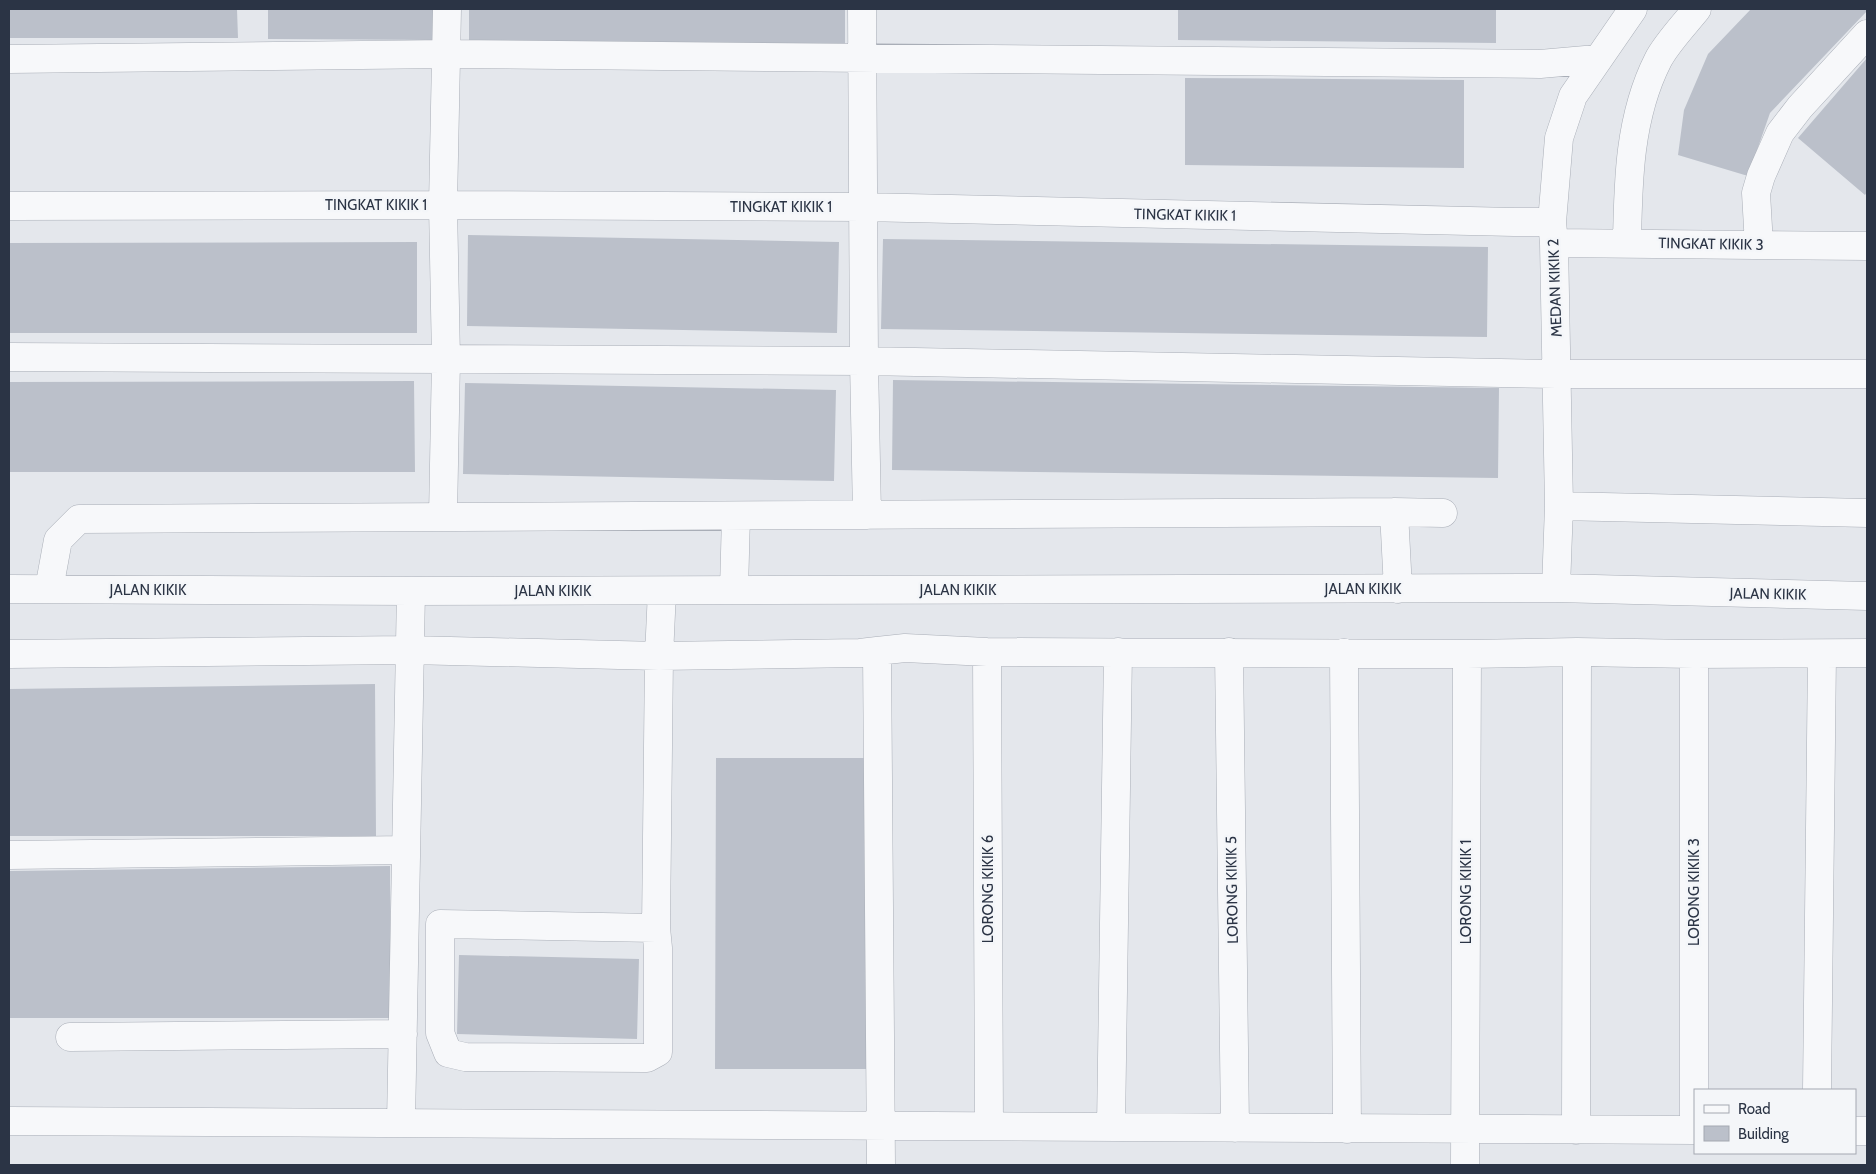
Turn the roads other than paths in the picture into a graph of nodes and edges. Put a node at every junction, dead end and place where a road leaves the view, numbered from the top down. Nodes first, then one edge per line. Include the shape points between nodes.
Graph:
1 (447, 9) edge
2 (862, 9) edge
3 (1633, 9) edge
4 (1697, 9) edge
5 (1867, 34) edge
6 (447, 54) junction
7 (864, 58) junction
8 (9, 59) edge
9 (1597, 59) junction
10 (443, 205) junction
11 (9, 206) edge
12 (863, 208) junction
13 (1553, 232) junction
14 (1626, 243) junction
15 (1759, 245) junction
16 (1867, 246) edge
17 (9, 356) edge
18 (446, 359) junction
19 (864, 361) junction
20 (1557, 374) junction
21 (1867, 374) edge
22 (1560, 506) junction
23 (1394, 512) junction
24 (1443, 513) dead end
25 (1867, 513) edge
26 (867, 514) junction
27 (443, 516) junction
28 (736, 516) junction
29 (1556, 588) junction
30 (9, 589) edge
31 (49, 589) junction
32 (1398, 589) junction
33 (734, 590) junction
34 (411, 591) junction
35 (662, 591) junction
36 (1867, 596) edge
37 (410, 650) junction
38 (877, 651) junction
39 (987, 652) junction
40 (1118, 652) junction
41 (1229, 652) junction
42 (1577, 652) junction
43 (1344, 653) junction
44 (1867, 653) edge
45 (9, 654) edge
46 (1467, 654) junction
47 (1694, 654) junction
48 (1822, 654) junction
49 (659, 656) junction
50 (406, 850) junction
51 (9, 855) edge
52 (656, 928) junction
53 (402, 1034) junction
54 (70, 1037) dead end
55 (1695, 1089) edge
56 (1817, 1089) edge
57 (9, 1121) edge
58 (401, 1123) junction
59 (881, 1126) junction
60 (990, 1126) junction
61 (1111, 1127) junction
62 (1235, 1128) junction
63 (1347, 1129) junction
64 (1466, 1129) junction
65 (1576, 1130) junction
66 (1694, 1130) edge
67 (880, 1165) edge
68 (1465, 1165) edge

1 - 6 street
2 - 7 street
3 - 9 street, MEDAN KIKIK 2
4 - 14 street via 1658,60 1639,108 1628,176
5 - 15 street via 1780,133 1756,193
6 - 7 street
6 - 8 street
6 - 10 street
7 - 9 street via 1540,64
7 - 12 street
9 - 13 street, MEDAN KIKIK 2 via 1573,96 1559,138
10 - 11 street, TINGKAT KIKIK 1
10 - 12 street, TINGKAT KIKIK 1
10 - 18 street
12 - 13 street, TINGKAT KIKIK 1 via 1514,222
12 - 19 street
13 - 14 street, TINGKAT KIKIK 3
13 - 20 street, MEDAN KIKIK 2
14 - 15 street, TINGKAT KIKIK 3
15 - 16 street, TINGKAT KIKIK 3
17 - 18 street
18 - 19 street
18 - 27 street
19 - 20 street
19 - 26 street
20 - 21 street
20 - 22 street, MEDAN KIKIK 2
22 - 25 street
22 - 29 street, MEDAN KIKIK 2
23 - 24 street
23 - 26 street
23 - 32 street
26 - 28 street
27 - 28 street
27 - 31 street via 79,519 58,540
28 - 33 street
29 - 32 street, JALAN KIKIK
29 - 36 street, JALAN KIKIK
30 - 31 street, JALAN KIKIK
31 - 34 street, JALAN KIKIK
32 - 33 street, JALAN KIKIK
33 - 35 street, JALAN KIKIK
34 - 35 street, JALAN KIKIK
34 - 37 street
35 - 49 street
37 - 45 street
37 - 49 street
37 - 50 street
38 - 39 street via 905,648
38 - 49 street
38 - 59 street
39 - 40 street
39 - 60 street, LORONG KIKIK 6
40 - 41 street
40 - 61 street
41 - 43 street
41 - 62 street, LORONG KIKIK 5
42 - 46 street
42 - 47 street
42 - 65 street
43 - 46 street
43 - 63 street
44 - 48 street
46 - 64 street, LORONG KIKIK 1
47 - 48 street
47 - 55 street, LORONG KIKIK 3
48 - 56 street
49 - 52 street
50 - 51 street
50 - 53 street
52 - 52 street via 658,1052 647,1058 465,1057 448,1053 440,1033 440,924
53 - 54 street
53 - 58 street
57 - 58 street
58 - 59 street
59 - 60 street
59 - 67 street
60 - 61 street
61 - 62 street
62 - 63 street
63 - 64 street
64 - 65 street
64 - 68 street, LORONG KIKIK 1
65 - 66 street

